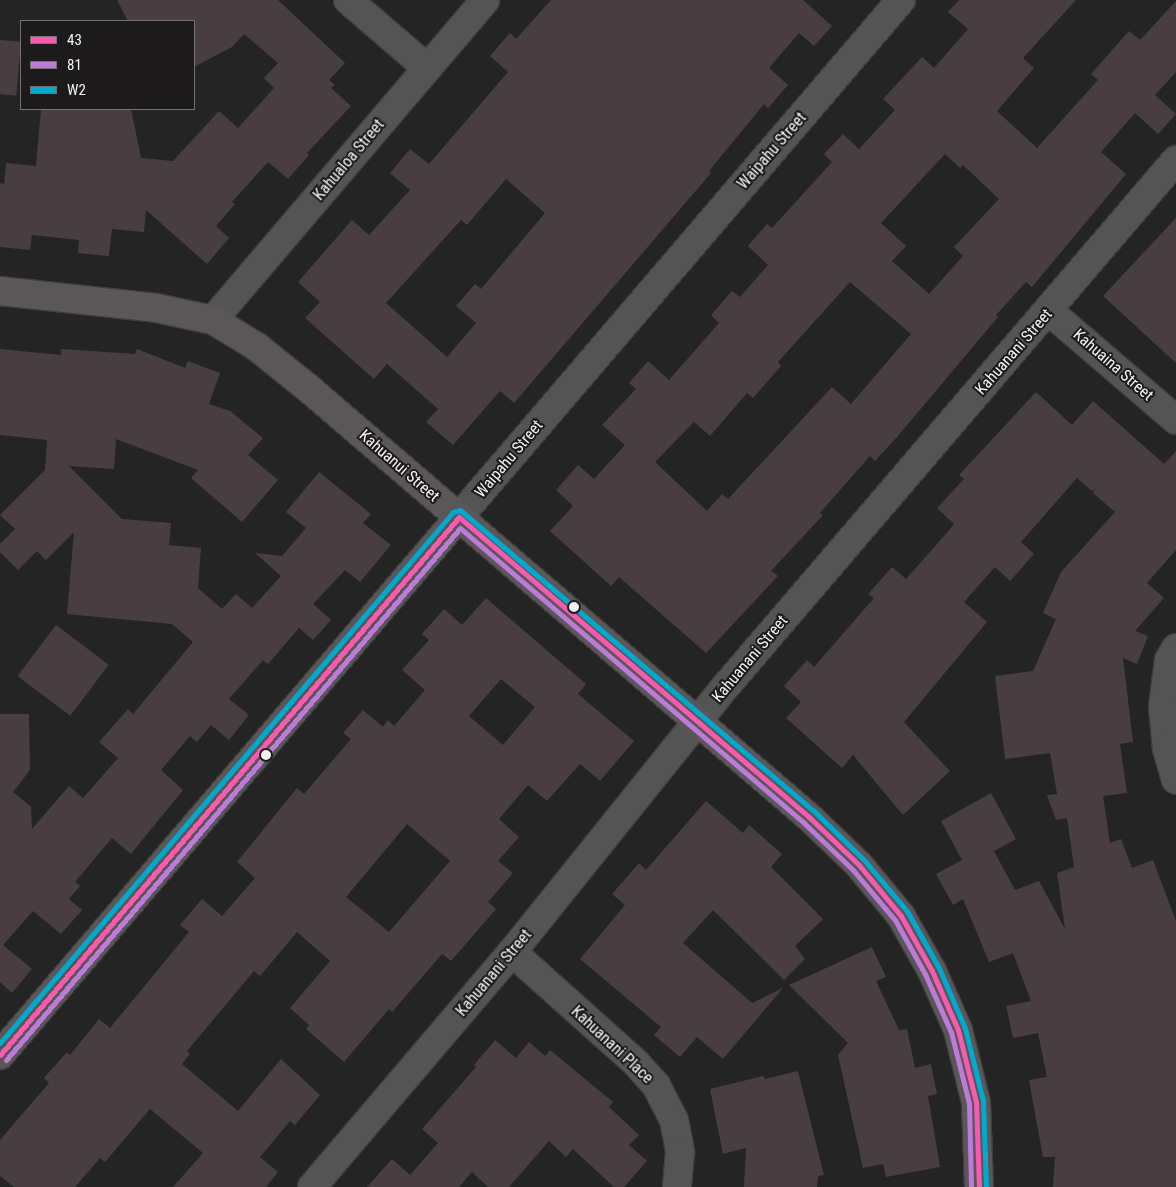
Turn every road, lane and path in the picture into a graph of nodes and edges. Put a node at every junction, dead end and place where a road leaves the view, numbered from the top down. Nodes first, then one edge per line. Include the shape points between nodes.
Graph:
1 (348, 0) edge
2 (485, 0) edge
3 (901, 0) edge
4 (427, 68) junction
5 (1176, 160) edge
6 (0, 291) edge
7 (1050, 311) junction
8 (213, 320) junction
9 (1176, 420) edge
10 (459, 517) junction
11 (1176, 648) edge
12 (697, 721) junction
13 (1176, 780) edge
14 (512, 952) junction
15 (0, 1055) edge
16 (312, 1187) edge
17 (677, 1187) edge
18 (979, 1187) edge

1 - 4 street
2 - 4 street, Kahualoa Street
3 - 10 street, Waipahu Street
4 - 8 street, Kahualoa Street
5 - 7 street, Kahuanani Street
6 - 8 street, Kahuanui Street via 156,308
7 - 9 street, Kahuaina Street
7 - 12 street, Kahuanani Street
8 - 10 street, Kahuanui Street via 257,347
10 - 12 street, Kahuanui Street
10 - 15 street, Waipahu Street
11 - 13 street via 1169,660 1163,707 1167,749
12 - 14 street, Kahuanani Street
12 - 18 street, Kahuanui Street via 859,865 901,916 932,971 958,1030 976,1102
14 - 16 street, Kahuanani Street
14 - 17 street, Kahuanani Place via 636,1063 656,1085 676,1128 680,1152

